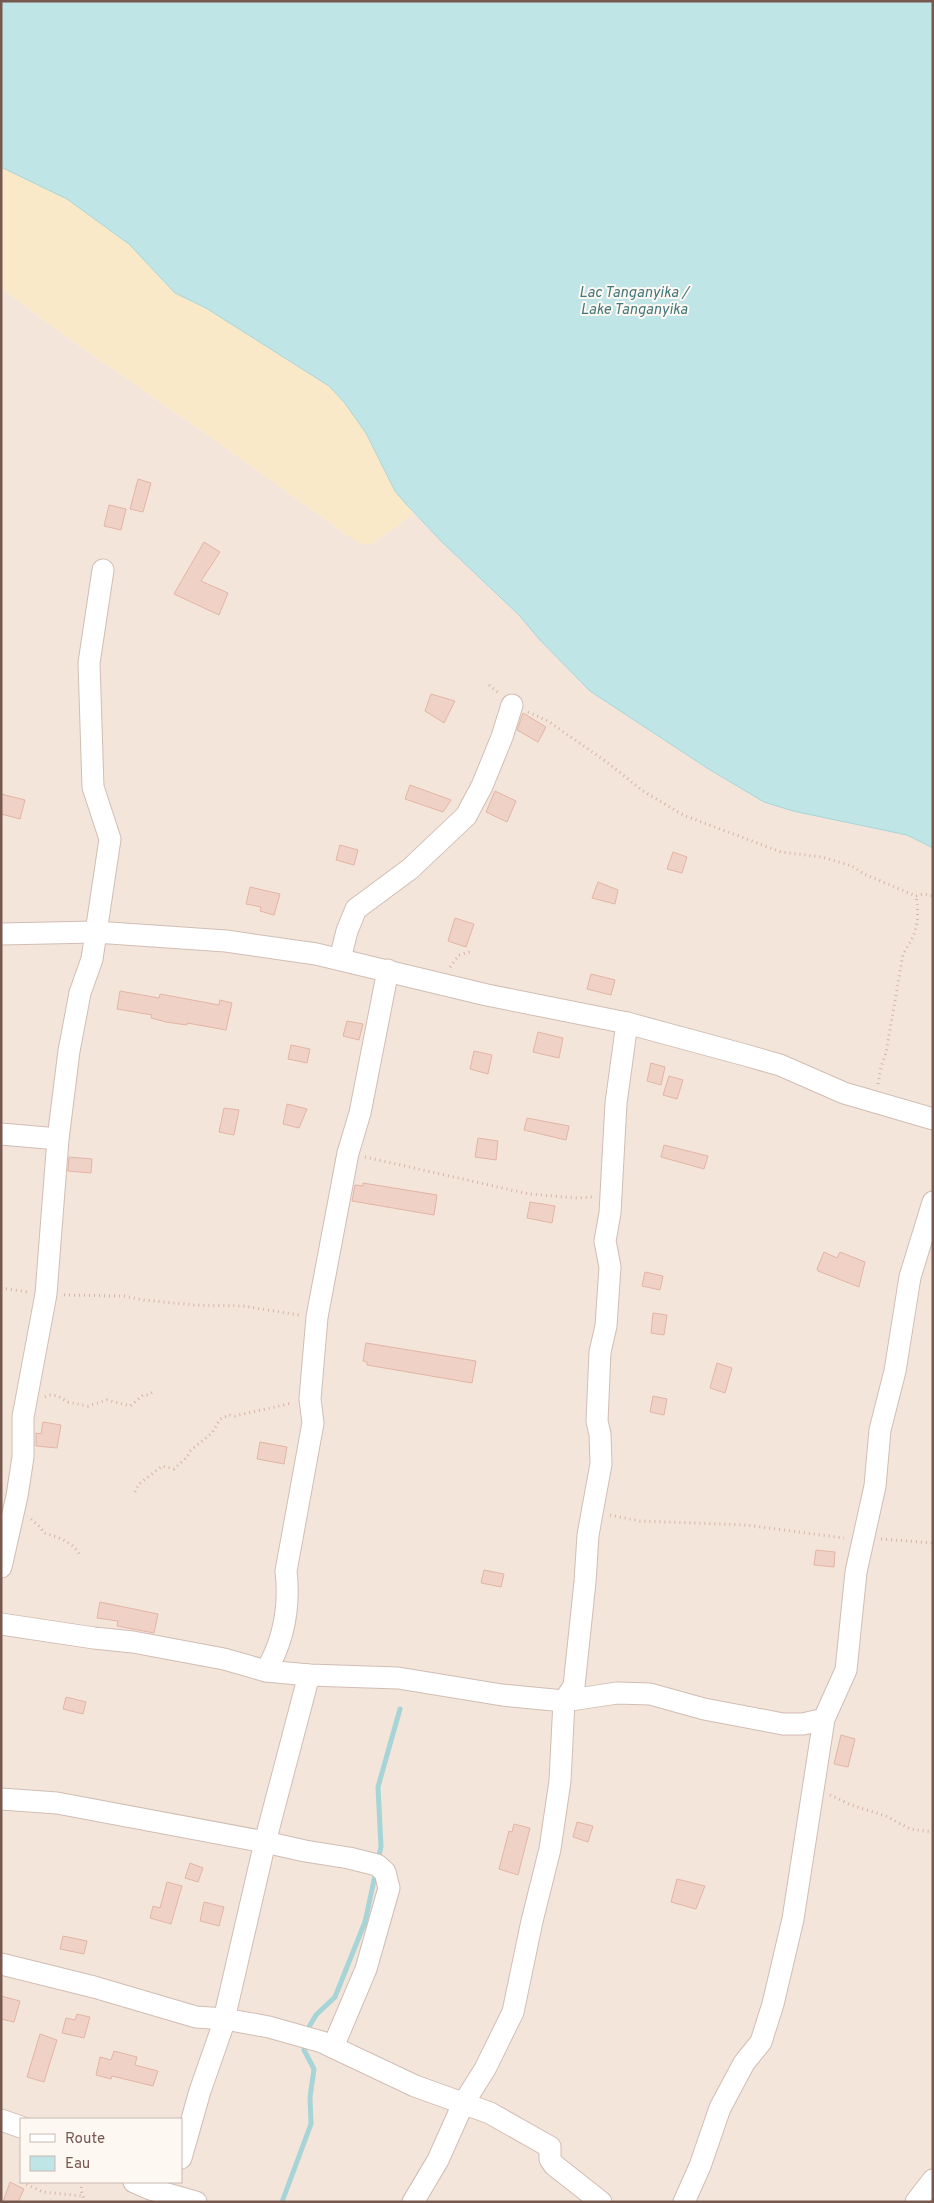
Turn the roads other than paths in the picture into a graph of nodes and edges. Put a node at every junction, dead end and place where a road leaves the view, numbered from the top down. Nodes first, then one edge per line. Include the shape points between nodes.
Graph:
1 (103, 570) dead end
2 (512, 705) road end
3 (94, 932) junction
4 (1, 934) edge
5 (340, 959) junction
6 (388, 970) junction
7 (627, 1023) junction
8 (933, 1119) edge
9 (1, 1134) edge
10 (58, 1138) junction
11 (933, 1202) edge
12 (1, 1567) edge
13 (1, 1624) edge
14 (266, 1671) junction
15 (309, 1675) junction
16 (564, 1700) junction
17 (824, 1719) junction
18 (1, 1799) edge
19 (265, 1842) junction
20 (1, 1964) edge
21 (225, 2019) junction
22 (333, 2047) junction
23 (463, 2104) junction
24 (1, 2120) edge
25 (20, 2127) edge
26 (182, 2154) edge
27 (933, 2180) edge
28 (136, 2183) edge
29 (174, 2189) edge
30 (196, 2202) edge
31 (414, 2202) edge
32 (601, 2202) edge
33 (684, 2202) edge
34 (916, 2202) edge

1 - 3 street via 89,663 93,787 110,839
2 - 5 street via 489,770 466,816 410,869 356,909
3 - 4 street
3 - 5 street via 226,941
3 - 10 street via 92,959 80,993 69,1051
5 - 6 street
6 - 7 street via 487,995
6 - 14 street via 317,1317 310,1399 313,1423 286,1571 288,1606 276,1651
7 - 8 street via 780,1065 844,1093
7 - 16 street via 616,1103 606,1241 610,1267 596,1421 601,1464 588,1535 574,1686
9 - 10 street
10 - 12 street via 46,1294 23,1417 23,1457 17,1496
11 - 17 street via 910,1277 895,1371 880,1430 875,1486 856,1572 846,1670
13 - 14 street via 133,1642 224,1659
14 - 15 street
15 - 16 street via 398,1678 502,1695
15 - 19 street
16 - 17 street via 650,1694 704,1709 783,1724
16 - 23 street via 560,1781 550,1849 513,2012 485,2069
17 - 33 street via 793,1919 774,2004 761,2042 744,2064 720,2108
18 - 19 street via 56,1803
19 - 21 street
19 - 22 street via 350,1858 377,1865 385,1872 389,1888 374,1947
20 - 21 street via 196,2017
21 - 22 street via 269,2026
21 - 26 street
22 - 23 street via 415,2086
23 - 31 street via 446,2144
23 - 32 street via 490,2113 546,2143 554,2165
24 - 25 street
27 - 34 street
28 - 29 street via 150,2189
29 - 30 street

